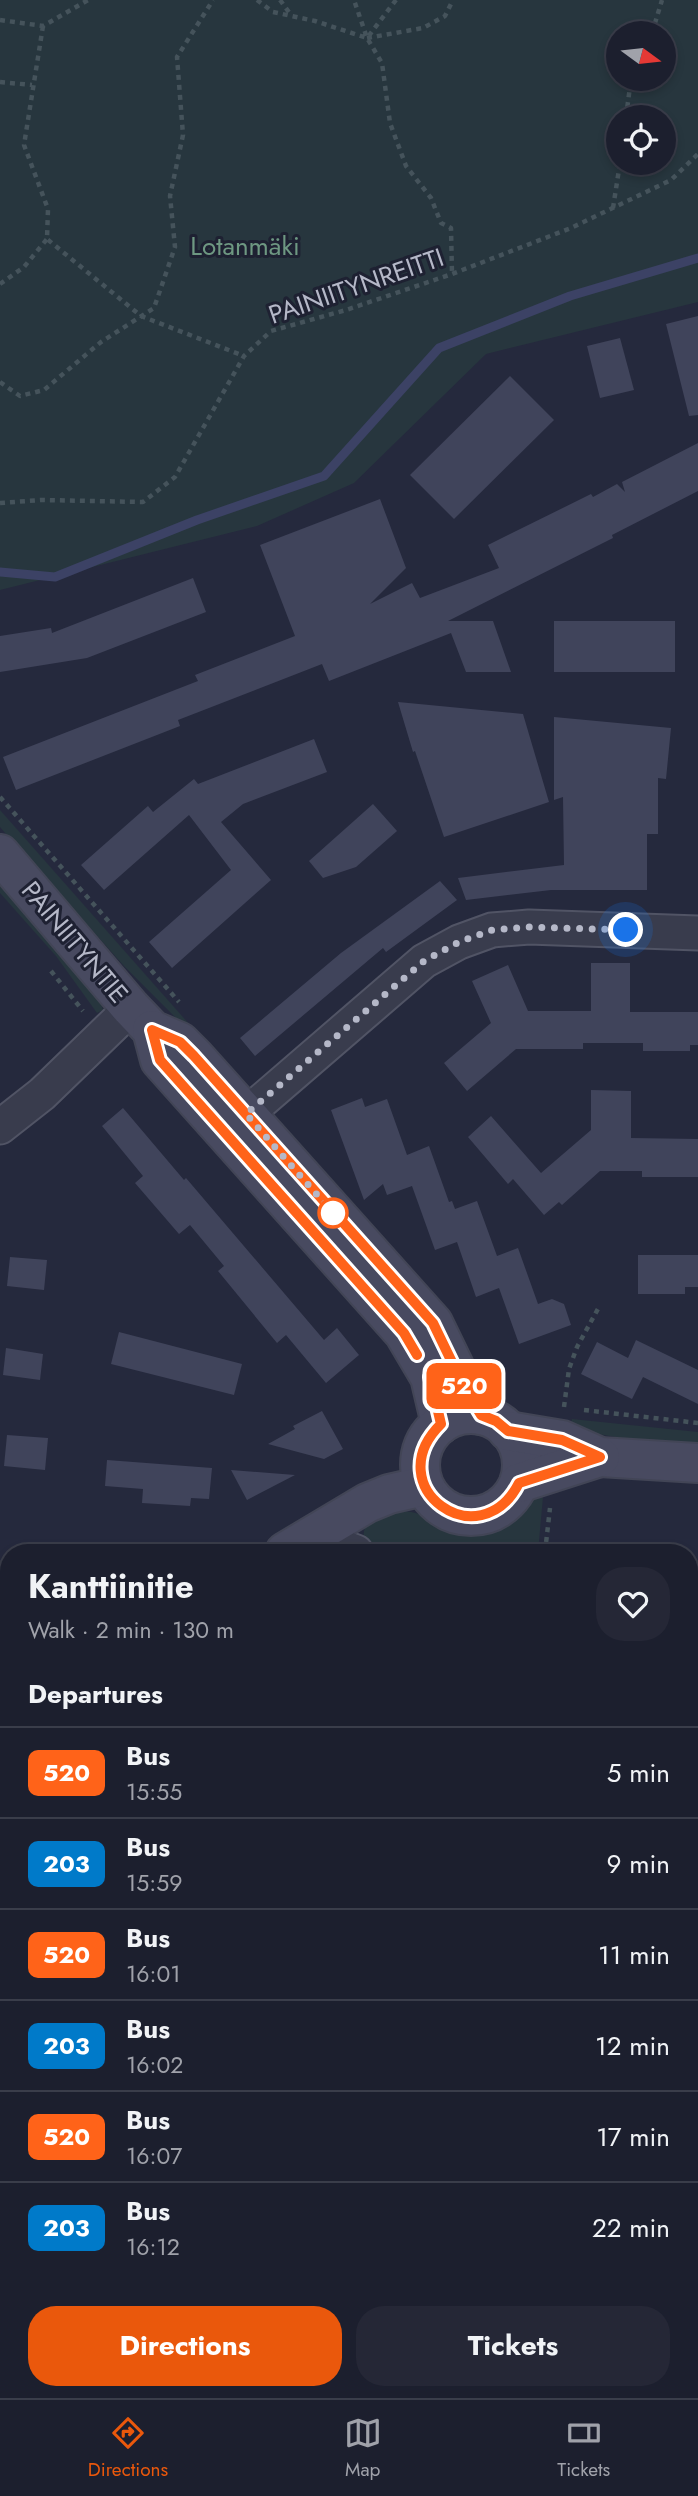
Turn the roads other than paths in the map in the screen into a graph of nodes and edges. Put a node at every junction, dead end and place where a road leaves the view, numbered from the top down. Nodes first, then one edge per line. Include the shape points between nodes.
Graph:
1 (0, 853) edge
2 (698, 933) edge
3 (141, 1019) junction
4 (235, 1123) junction
5 (0, 1128) edge
6 (495, 1423) junction
7 (441, 1424) junction
8 (600, 1457) junction
9 (698, 1463) edge
10 (519, 1483) junction
11 (424, 1486) junction
12 (329, 1526) junction
13 (299, 1544) edge
14 (341, 1544) edge

1 - 3 street, PAINIITYNTIE
2 - 4 street via 529,927 492,930 459,942 424,961
3 - 4 street, PAINIITYNTIE via 180,1042
3 - 5 street
4 - 6 street, PAINIITYNTIE via 433,1323 464,1387
4 - 7 street, PAINIITYNTIE via 404,1333 430,1377
6 - 7 street via 455,1417
6 - 8 street via 562,1440
6 - 10 street via 520,1450
7 - 11 street via 422,1450
8 - 9 street
8 - 10 street
10 - 11 street via 502,1506 472,1516 442,1508
11 - 12 street via 367,1503
12 - 13 street
12 - 14 street

